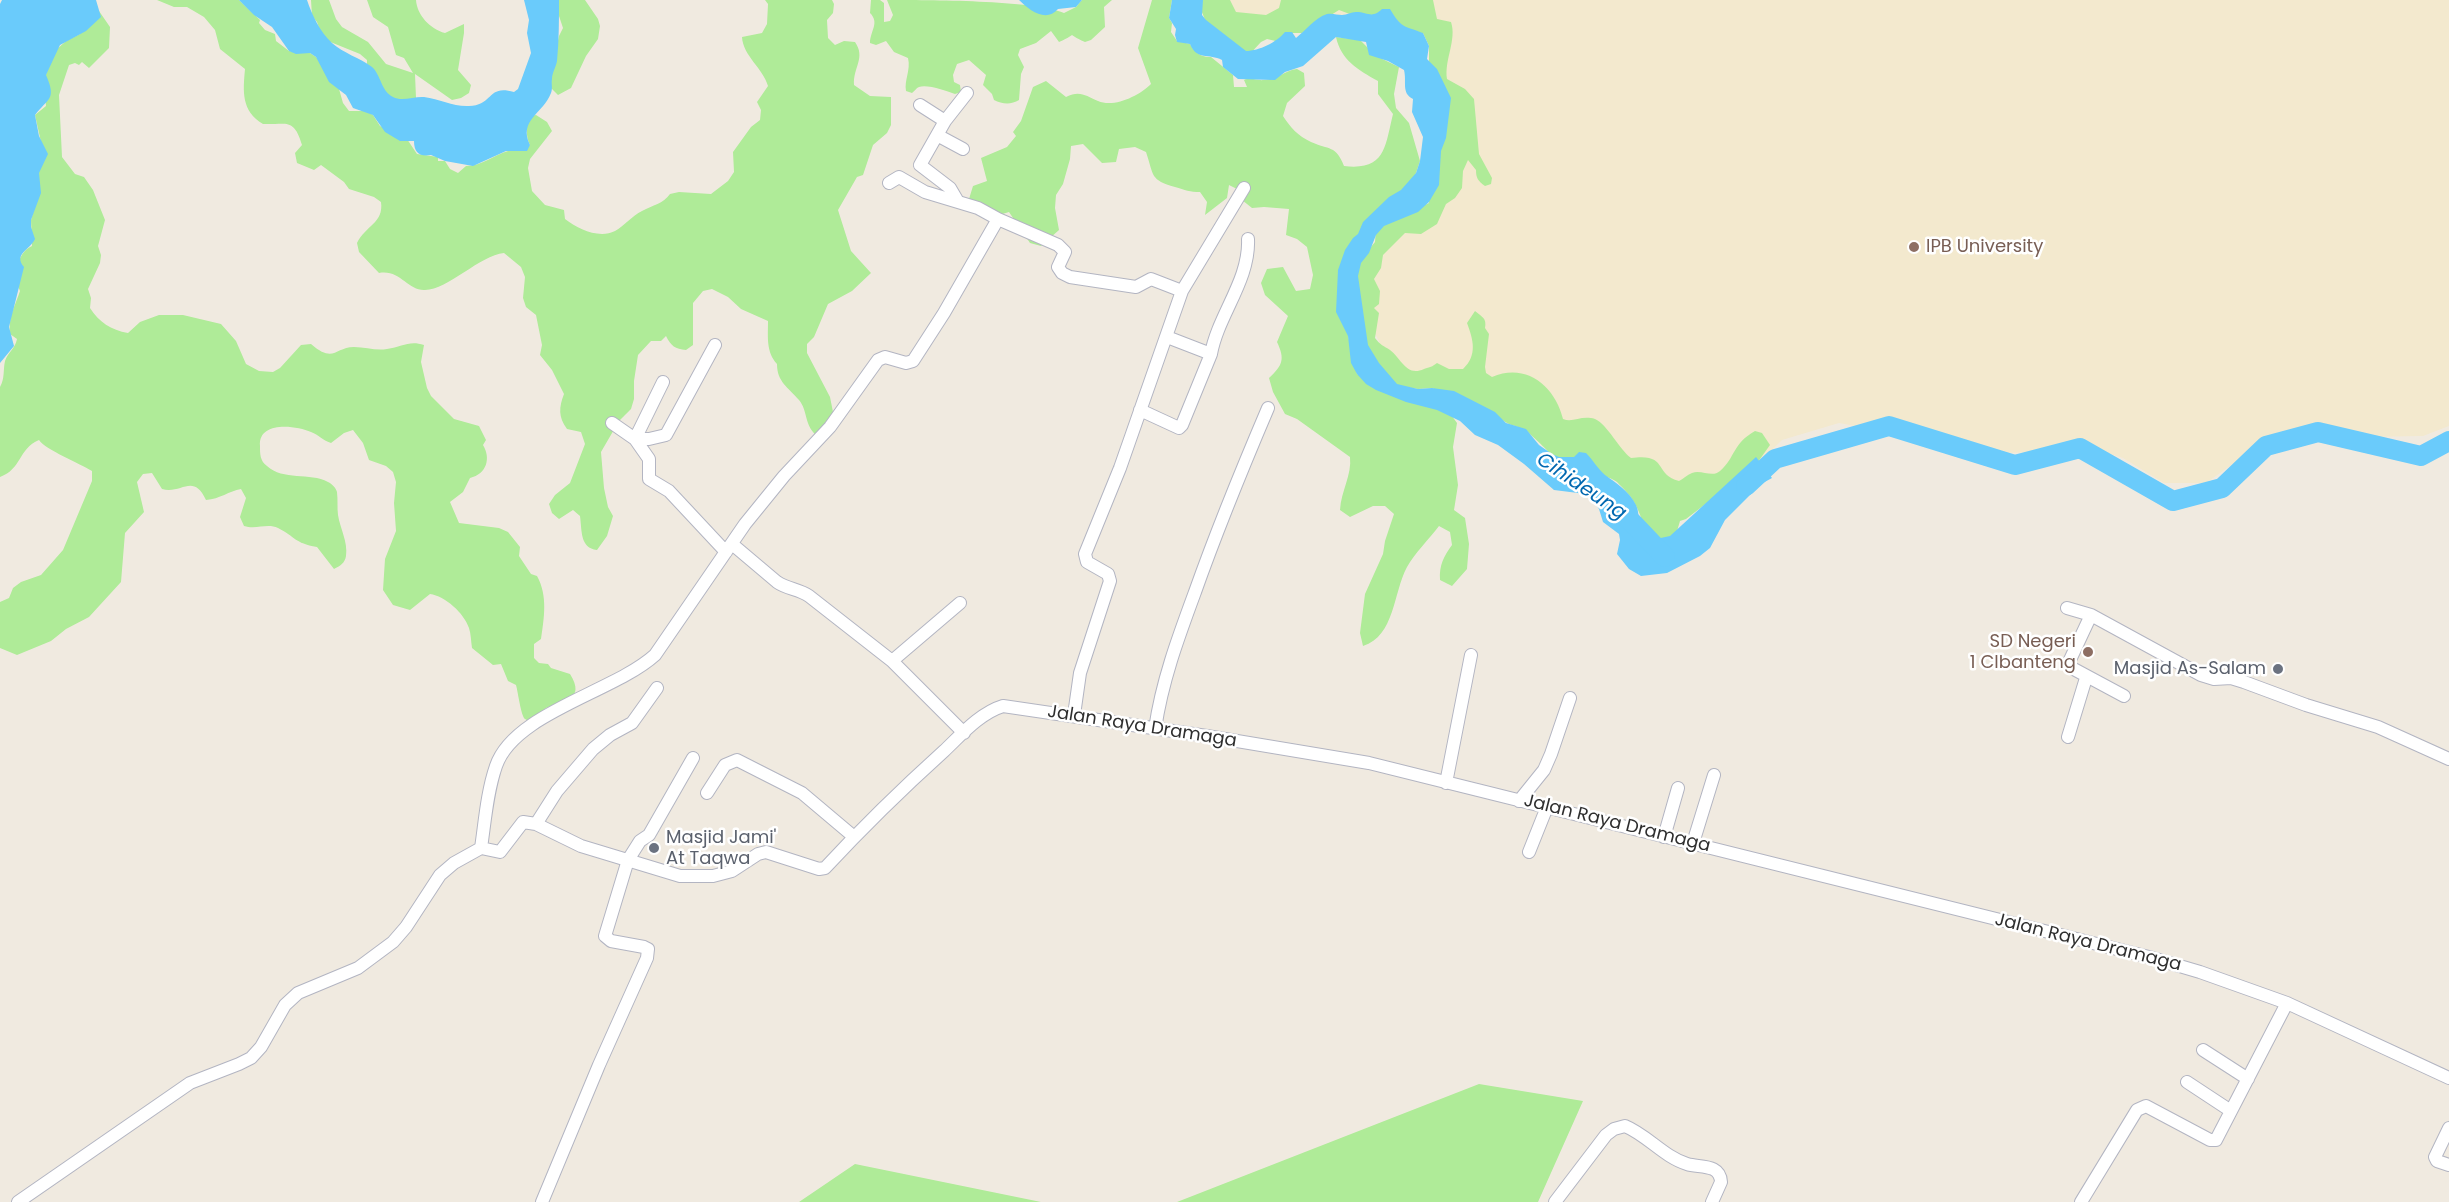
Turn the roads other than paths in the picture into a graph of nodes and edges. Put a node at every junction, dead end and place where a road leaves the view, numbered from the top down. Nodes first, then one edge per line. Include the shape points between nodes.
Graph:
1 (967, 93) dead end
2 (920, 105) dead end
3 (945, 121) junction
4 (937, 135) junction
5 (963, 149) dead end
6 (889, 183) dead end
7 (1244, 188) dead end
8 (957, 200) junction
9 (998, 219) junction
10 (1248, 239) dead end
11 (1182, 291) junction
12 (1167, 337) junction
13 (715, 345) dead end
14 (1211, 354) junction
15 (663, 382) dead end
16 (1268, 408) dead end
17 (1140, 410) junction
18 (612, 423) dead end
19 (635, 439) junction
20 (729, 548) junction
21 (960, 603) dead end
22 (2067, 608) dead end
23 (2091, 615) junction
24 (1471, 655) dead end
25 (892, 661) junction
26 (2086, 678) junction
27 (657, 688) dead end
28 (2124, 696) dead end
29 (1569, 698) dead end
30 (1074, 715) junction
31 (1155, 729) junction
32 (964, 733) junction
33 (2068, 736) dead end
34 (693, 758) dead end
35 (2449, 759) edge
36 (1714, 775) dead end
37 (1446, 783) junction
38 (1678, 788) dead end
39 (707, 793) dead end
40 (1519, 801) junction
41 (1547, 807) junction
42 (536, 824) junction
43 (853, 837) junction
44 (1664, 837) junction
45 (1693, 843) junction
46 (481, 848) junction
47 (1529, 852) dead end
48 (628, 860) junction
49 (2287, 1003) junction
50 (2203, 1050) dead end
51 (2449, 1078) edge
52 (2248, 1079) junction
53 (2187, 1082) dead end
54 (2231, 1111) junction
55 (2449, 1128) edge
56 (2449, 1165) edge
57 (18, 1202) edge
58 (543, 1202) edge
59 (1555, 1202) edge
60 (1712, 1202) edge
61 (2081, 1202) edge

1 - 3 street
2 - 3 street
3 - 4 street
4 - 5 street
4 - 8 street via 920,165 950,188
6 - 8 street via 899,177 925,192
7 - 11 street
8 - 9 street
9 - 11 street via 1058,245 1065,252 1058,267 1070,277 1136,287 1151,279
9 - 20 street via 918,355 906,363 890,357 878,360 830,427 763,500
10 - 14 street via 1239,284 1218,326
11 - 12 street
12 - 14 street
12 - 17 street
13 - 19 street via 666,435
14 - 17 street via 1179,428
15 - 19 street
16 - 31 street via 1225,509 1175,645 1160,693
17 - 30 street via 1085,554 1087,562 1111,577 1080,673
18 - 19 street
19 - 20 street via 649,459 649,479 669,491
20 - 25 street via 785,587 801,591
20 - 46 street via 655,655 635,670 534,723 506,749 496,765
21 - 25 street
22 - 23 street
23 - 26 street via 2069,662
23 - 35 street via 2201,675 2231,678 2378,727
24 - 37 street
25 - 32 street
26 - 28 street
26 - 33 street
27 - 42 street via 632,723 593,749 557,791
29 - 40 street via 1544,770
30 - 31 street, Jalan Raya Dramaga
30 - 32 street, Jalan Raya Dramaga via 1003,706 989,712
31 - 37 street, Jalan Raya Dramaga via 1369,763
32 - 43 street, Jalan Raya Dramaga
34 - 48 street via 649,835 640,841
36 - 45 street
37 - 40 street, Jalan Raya Dramaga
38 - 44 street
39 - 43 street via 725,765 737,760 802,793
40 - 41 street, Jalan Raya Dramaga
41 - 44 street, Jalan Raya Dramaga
41 - 47 street
42 - 46 street via 523,822 500,852
42 - 48 street, Jalan Raya Dramaga via 581,846
43 - 48 street, Jalan Raya Dramaga via 819,869 766,852 732,871 694,878
44 - 45 street, Jalan Raya Dramaga
45 - 49 street, Jalan Raya Dramaga via 2150,957
46 - 57 street via 440,875 406,927 384,949 358,968 298,993 285,1005 251,1058 190,1083
48 - 58 street via 605,936 610,941 644,947 648,950 647,958
49 - 51 street, Jalan Raya Dramaga
49 - 52 street
50 - 52 street
52 - 54 street
53 - 54 street
54 - 61 street via 2212,1142 2146,1106 2141,1107
55 - 56 street via 2435,1157
59 - 60 street via 1606,1135 1625,1126 1684,1164 1710,1167 1718,1173 1722,1179

